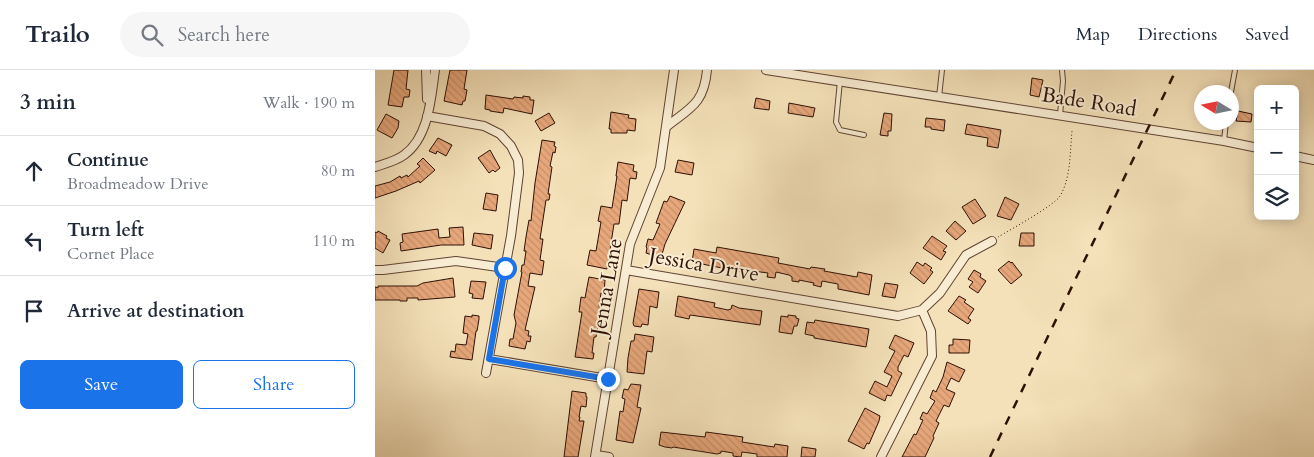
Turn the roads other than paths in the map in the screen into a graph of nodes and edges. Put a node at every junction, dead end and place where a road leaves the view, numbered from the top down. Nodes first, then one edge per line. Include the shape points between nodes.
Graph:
1 (427, 70) edge
2 (435, 70) edge
3 (673, 70) edge
4 (707, 70) edge
5 (766, 70) edge
6 (942, 70) edge
7 (1062, 70) edge
8 (1235, 70) edge
9 (804, 73) edge
10 (840, 81) junction
11 (1232, 85) edge
12 (939, 97) junction
13 (1060, 115) junction
14 (427, 116) junction
15 (666, 127) junction
16 (1225, 130) edge
17 (864, 135) dead end
18 (1224, 141) junction
19 (1254, 147) edge
20 (1299, 157) edge
21 (1314, 160) edge
22 (375, 167) edge
23 (992, 241) road end
24 (505, 268) junction
25 (375, 270) edge
26 (626, 270) junction
27 (922, 310) junction
28 (489, 359) junction
29 (486, 373) dead end
30 (608, 379) junction
31 (596, 456) edge
32 (609, 457) edge
33 (881, 457) edge

1 - 14 street
2 - 14 street
3 - 15 street, Jenna Lane
4 - 15 street via 698,102
5 - 9 street, Bade Road
6 - 12 lane
7 - 13 lane
8 - 11 lane
9 - 10 street, Bade Road
10 - 12 street, Bade Road
10 - 17 lane via 835,122 840,130
12 - 13 street, Bade Road
13 - 18 street, Bade Road
14 - 22 street via 416,142 404,155
14 - 24 street via 484,126 501,134 511,146 518,160 519,173
15 - 26 street, Jenna Lane via 660,168 634,233
16 - 18 lane
18 - 19 street, Bade Road
20 - 21 street
23 - 27 street via 966,255 940,293
24 - 25 street via 456,261
24 - 28 street
26 - 27 street, Jessica Drive via 898,316
26 - 30 street, Jenna Lane
27 - 33 street via 931,331 932,356
28 - 29 street
28 - 30 street
30 - 31 street, Jenna Lane
31 - 32 street

